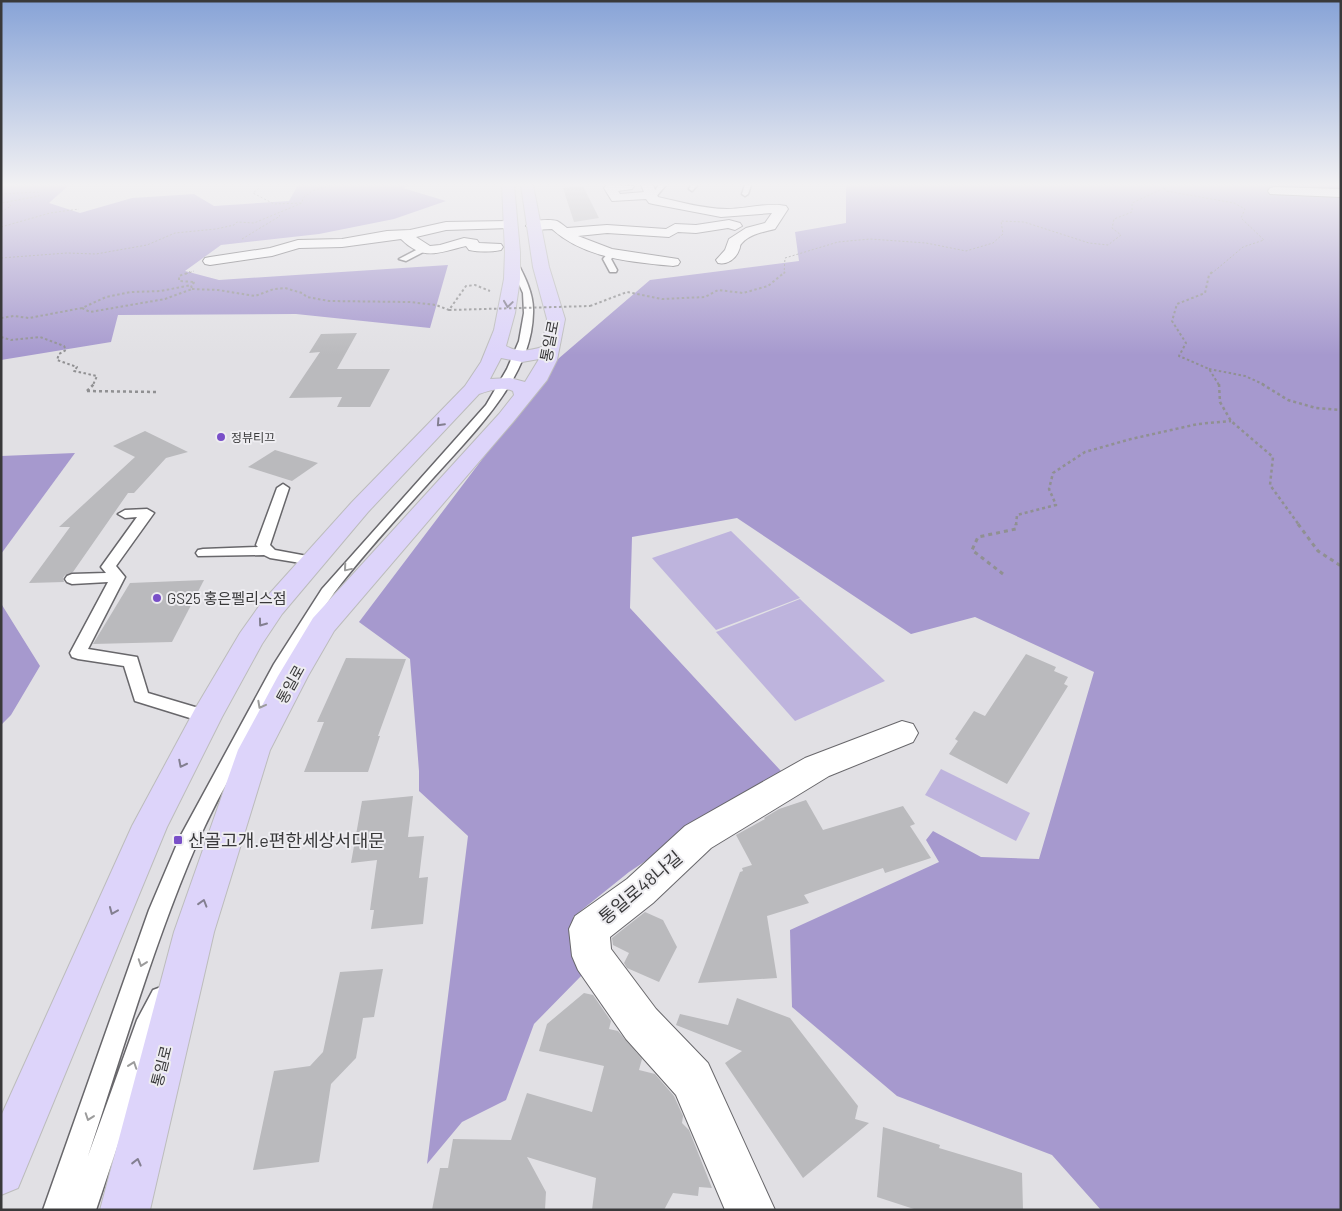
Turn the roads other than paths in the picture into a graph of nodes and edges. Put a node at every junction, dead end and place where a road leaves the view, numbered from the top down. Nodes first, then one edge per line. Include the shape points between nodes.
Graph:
1 (350, 242) edge
2 (415, 242) edge
3 (466, 242) edge
4 (470, 242) edge
5 (511, 242) edge
6 (534, 242) edge
7 (580, 242) edge
8 (732, 242) edge
9 (674, 245) dead end
10 (496, 247) dead end
11 (425, 249) junction
12 (612, 254) junction
13 (402, 259) dead end
14 (642, 259) junction
15 (723, 260) dead end
16 (210, 261) road end
17 (513, 261) junction
18 (673, 262) dead end
19 (613, 270) dead end
20 (536, 286) junction
21 (496, 346) junction
22 (550, 350) junction
23 (520, 356) junction
24 (472, 390) junction
25 (515, 390) junction
26 (283, 488) dead end
27 (414, 492) junction
28 (125, 514) dead end
29 (268, 551) junction
30 (203, 553) dead end
31 (313, 561) junction
32 (118, 577) junction
33 (72, 579) dead end
34 (350, 594) junction
35 (206, 717) junction
36 (902, 733) dead end
37 (194, 932) junction
38 (1, 1171) edge
39 (56, 1210) edge
40 (82, 1210) edge
41 (126, 1210) edge
42 (750, 1210) edge

1 - 16 street via 298,244 272,252
2 - 11 street
3 - 11 street via 437,252
4 - 10 street via 474,247
5 - 17 main road
6 - 20 main road, 통일로
7 - 12 street
8 - 15 street via 728,244 732,251
9 - 14 street via 666,252 652,250
11 - 13 lane
12 - 14 street
12 - 19 lane via 607,259
14 - 18 street
17 - 20 lane
17 -> 21 main road via 507,315
20 - 22 main road, 통일로 via 556,319
20 - 23 lane
21 - 23 main road via 503,353
21 - 24 main road via 484,374
22 - 23 main road
22 - 25 main road, 통일로 via 540,376
23 - 25 lane
24 - 25 main road via 492,383
24 -> 31 main road
25 - 27 lane via 490,407
25 - 34 main road, 통일로
26 - 29 lane via 263,545
27 - 34 lane
27 -> 39 lane via 328,592 282,664 190,837 160,910
28 - 32 lane via 148,513 108,567
29 - 30 lane
29 - 31 lane
31 -> 35 main road via 272,608 250,640
32 - 33 lane
32 - 35 lane via 78,653 131,661 141,698
37 -> 34 main road, 통일로 via 254,750 323,625
35 -> 38 main road via 150,826
36 - 42 street, 통일로48나길 via 817,767 698,837 640,891 589,929 592,956 641,1024 692,1079
40 -> 37 lane via 145,1028
41 -> 37 main road, 통일로

